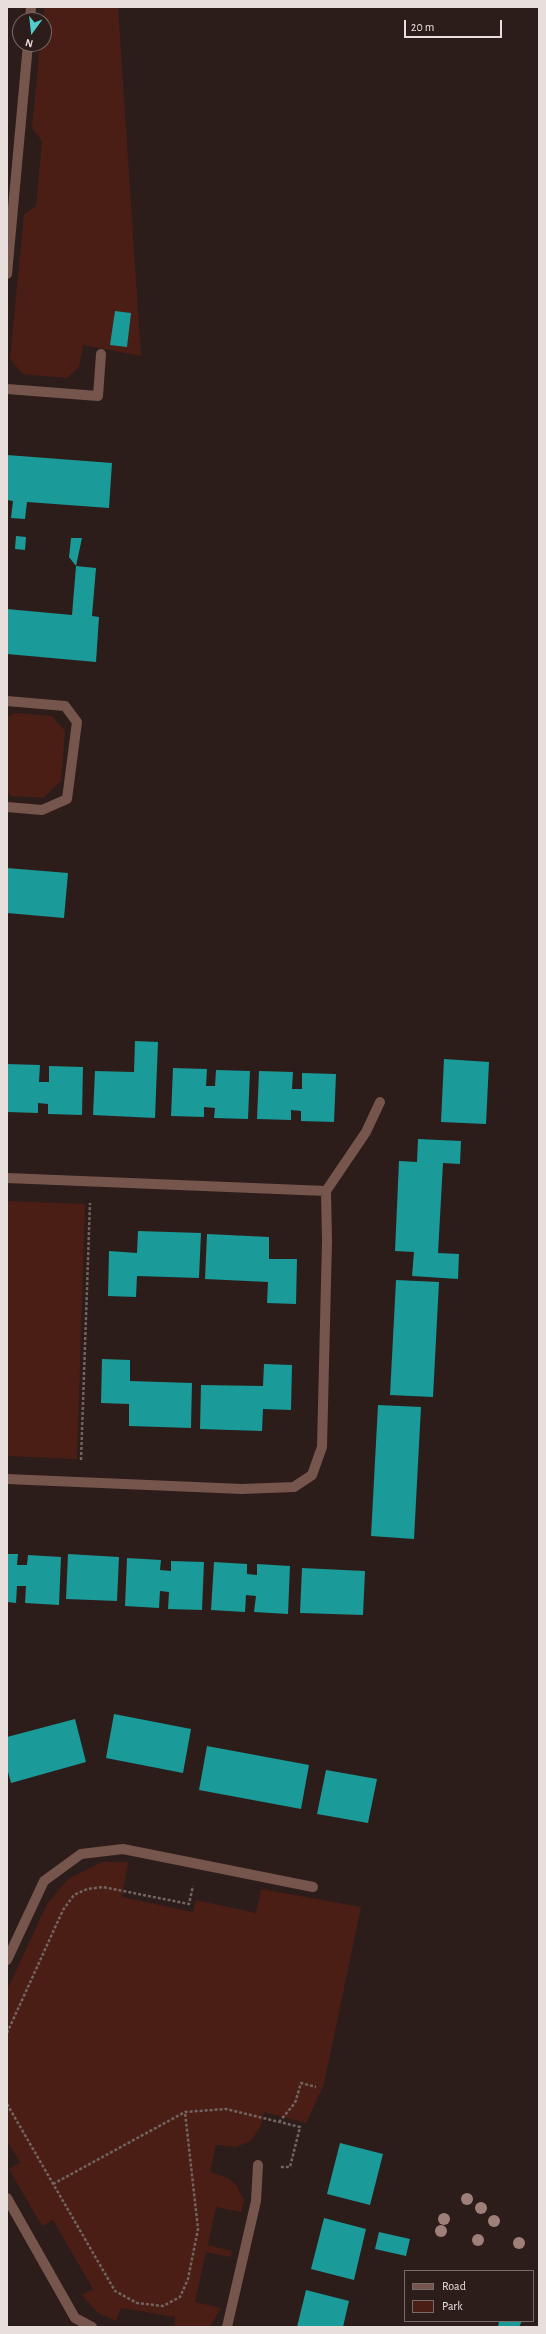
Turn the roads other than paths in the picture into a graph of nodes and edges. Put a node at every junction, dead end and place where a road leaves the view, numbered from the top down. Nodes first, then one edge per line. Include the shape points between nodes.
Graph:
1 (27, 52) edge
2 (7, 274) edge
3 (101, 354) dead end
4 (7, 390) edge
5 (7, 701) edge
6 (7, 807) edge
7 (380, 1102) dead end
8 (7, 1178) edge
9 (326, 1191) junction
10 (7, 1479) edge
11 (313, 1887) dead end
12 (7, 1960) edge
13 (258, 2165) road end
14 (7, 2198) edge
15 (92, 2327) edge
16 (227, 2327) edge

1 - 2 street
3 - 4 street via 98,396
5 - 6 street via 65,706 77,722 67,799 42,810
7 - 9 street via 366,1132
8 - 9 street
9 - 10 street via 322,1447 312,1475 294,1488 242,1489
11 - 12 street via 123,1849 81,1854 44,1881
13 - 16 street via 256,2201
14 - 15 street via 75,2318

